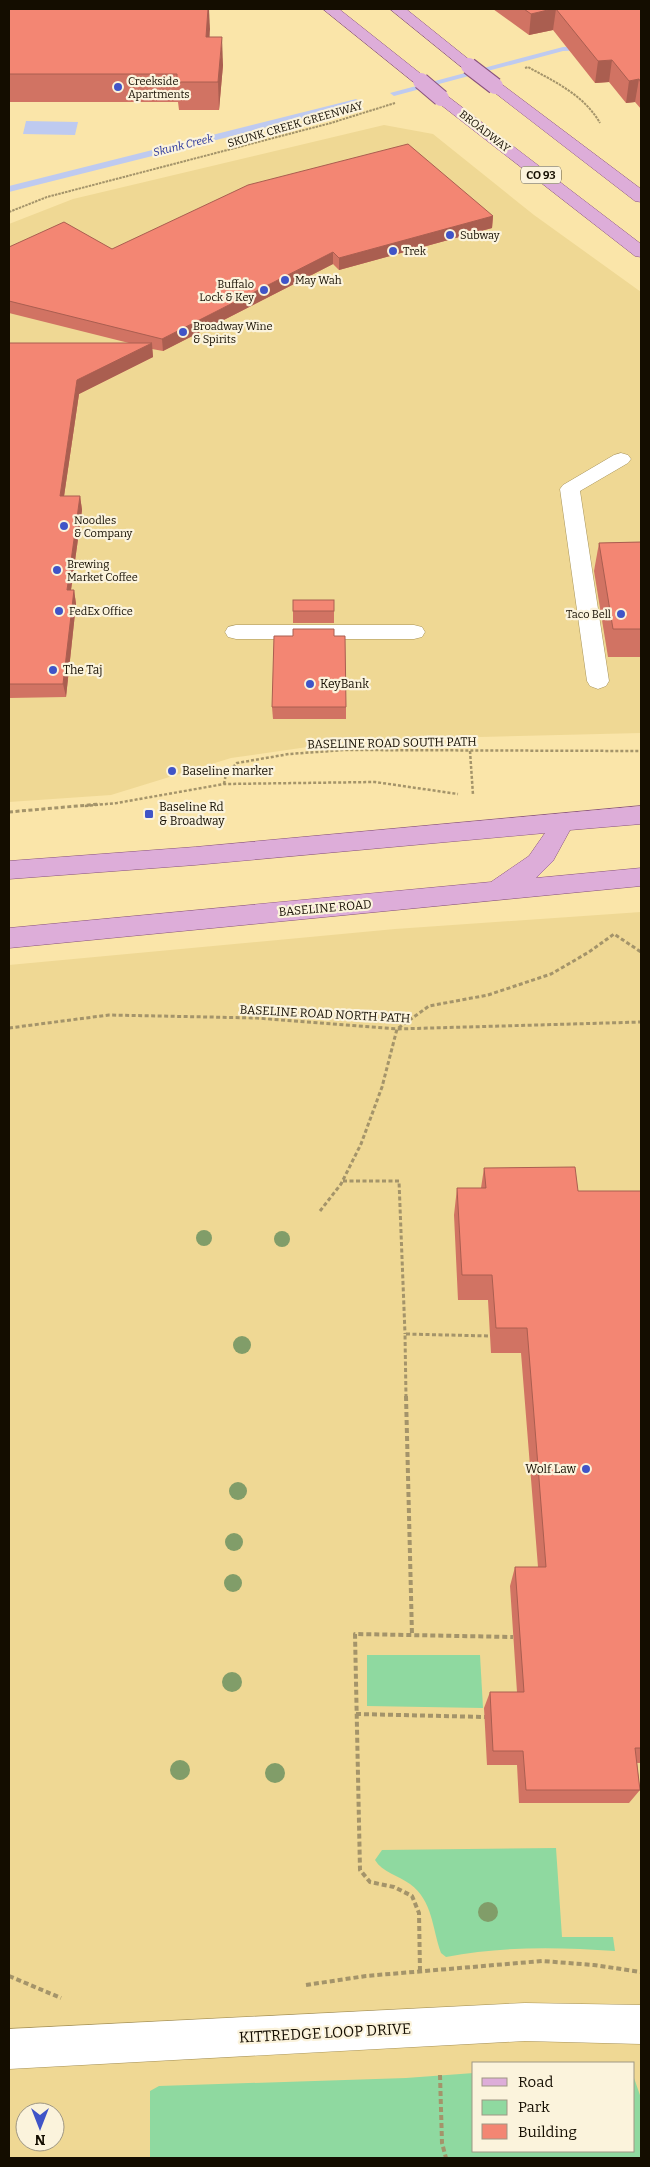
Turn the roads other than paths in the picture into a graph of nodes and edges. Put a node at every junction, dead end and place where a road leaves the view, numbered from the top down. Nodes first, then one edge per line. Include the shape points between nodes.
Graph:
1 (330, 9) edge
2 (397, 9) edge
3 (641, 198) edge
4 (641, 252) edge
5 (621, 459) dead end
6 (236, 632) dead end
7 (414, 632) dead end
8 (598, 681) dead end
9 (641, 815) edge
10 (562, 822) junction
11 (9, 870) edge
12 (641, 878) edge
13 (493, 892) junction
14 (9, 938) edge
15 (641, 2025) edge
16 (9, 2049) edge

1 - 4 main road, BROADWAY / CO 93, bridge
2 - 3 main road, bridge
5 - 8 street via 570,488
6 - 7 street
9 - 10 main road
10 - 11 main road
10 - 13 main road via 550,850 528,872
12 - 13 main road, BASELINE ROAD
13 - 14 main road, BASELINE ROAD
15 - 16 street, KITTREDGE LOOP DRIVE via 525,2022

